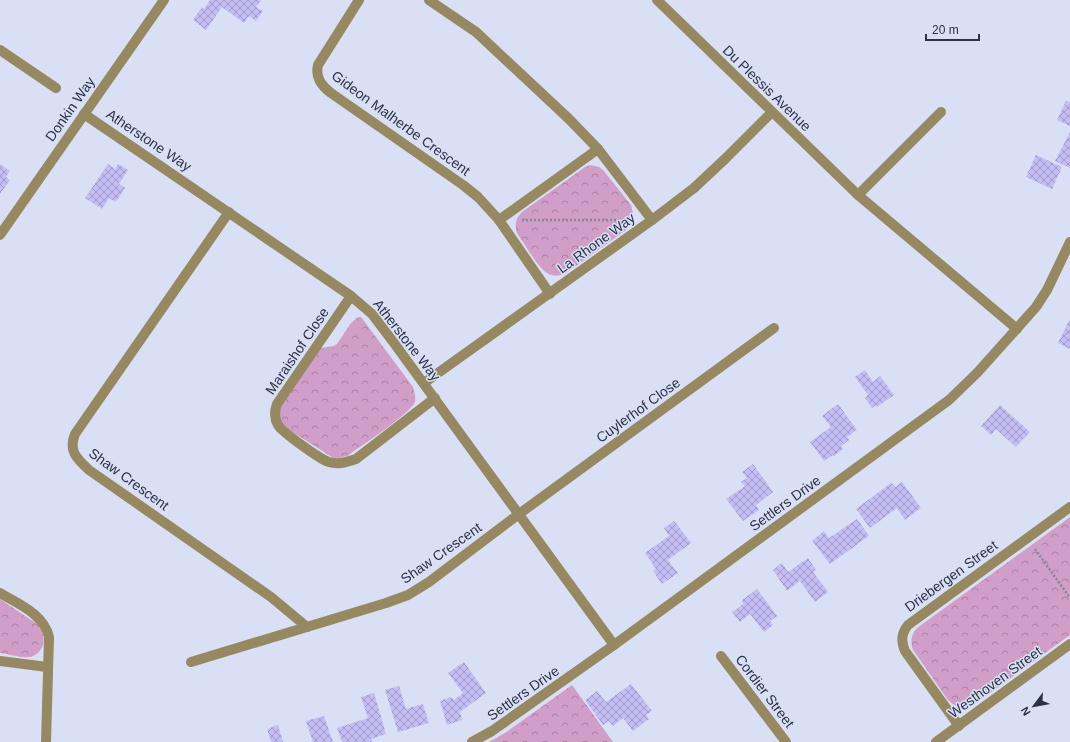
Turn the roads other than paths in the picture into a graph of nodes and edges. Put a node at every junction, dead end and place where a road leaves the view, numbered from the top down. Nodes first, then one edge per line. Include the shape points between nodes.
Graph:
1 (164, 0) edge
2 (359, 0) edge
3 (429, 0) edge
4 (657, 0) edge
5 (0, 50) edge
6 (56, 88) dead end
7 (772, 112) junction
8 (941, 112) dead end
9 (84, 114) junction
10 (598, 149) junction
11 (858, 195) junction
12 (229, 212) junction
13 (500, 220) junction
14 (652, 220) junction
15 (0, 235) edge
16 (1070, 242) edge
17 (550, 294) junction
18 (351, 296) junction
19 (774, 328) dead end
20 (1017, 329) junction
21 (424, 383) junction
22 (435, 398) junction
23 (1070, 507) edge
24 (519, 514) junction
25 (0, 593) edge
26 (307, 626) junction
27 (1070, 644) edge
28 (614, 645) junction
29 (721, 656) dead end
30 (0, 661) edge
31 (191, 662) dead end
32 (47, 667) junction
33 (958, 726) junction
34 (46, 742) edge
35 (472, 742) edge
36 (786, 742) edge
37 (936, 742) edge

1 - 9 street, Donkin Way
2 - 13 street, Gideon Malherbe Crescent via 318,65 320,83 463,185
3 - 10 street via 476,32 569,118
4 - 7 street, Du Plessis Avenue
5 - 6 street
7 - 11 street, Du Plessis Avenue
7 - 14 street, La Rhone Way via 699,183
8 - 11 street
9 - 12 street, Atherstone Way
9 - 15 street, Donkin Way
10 - 13 street
10 - 14 street
11 - 20 street, Du Plessis Avenue
12 - 18 street, Atherstone Way
12 - 26 street, Shaw Crescent via 75,434 72,446 78,460 89,470 271,597
13 - 17 street, Gideon Malherbe Crescent
14 - 17 street, La Rhone Way
16 - 20 street, Settlers Drive via 1042,298
17 - 21 street, La Rhone Way
18 - 21 street, Atherstone Way via 372,314
18 - 22 street, Maraishof Close via 277,404 274,412 278,426 325,461 337,464 356,458
19 - 24 street, Cuylerhof Close
20 - 28 street, Settlers Drive via 949,400
21 - 22 street, Atherstone Way
22 - 24 street, Atherstone Way
23 - 33 street, Driebergen Street via 903,631 905,651
24 - 26 street, Shaw Crescent via 408,595
24 - 28 street, Atherstone Way
25 - 32 street via 38,617 45,626 49,637
26 - 31 street, Shaw Crescent
27 - 33 street, Westhoven Street
28 - 35 street, Settlers Drive via 492,732
29 - 36 street, Cordier Street
30 - 32 street
32 - 34 street
33 - 37 street, Westhoven Street

